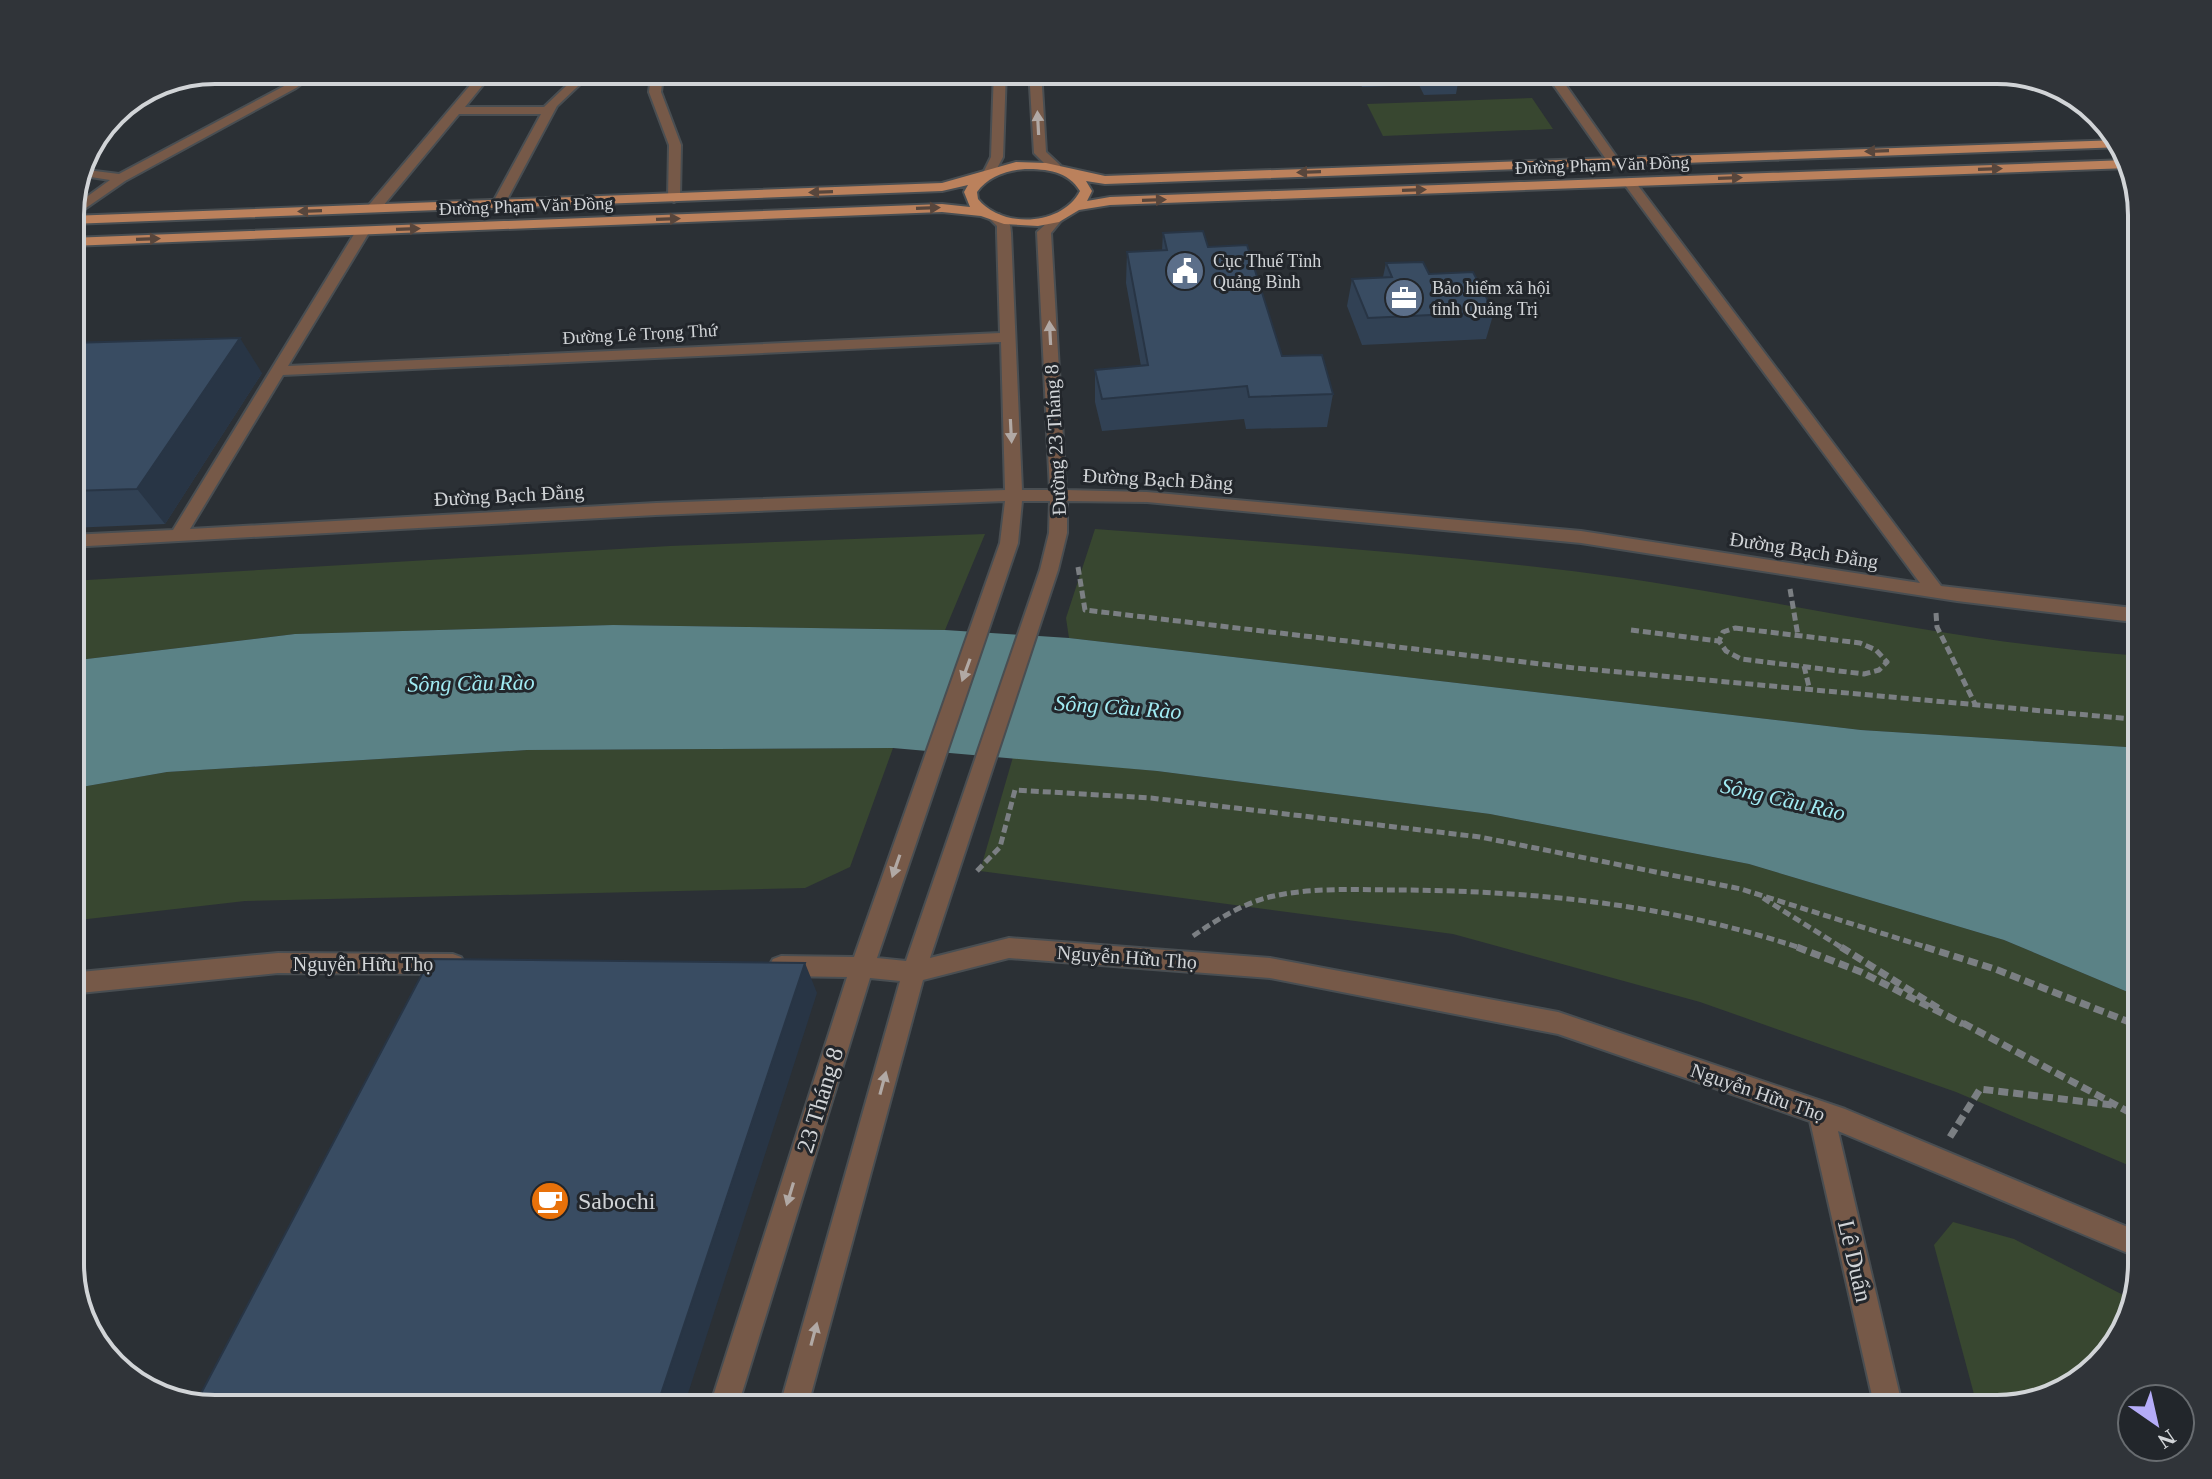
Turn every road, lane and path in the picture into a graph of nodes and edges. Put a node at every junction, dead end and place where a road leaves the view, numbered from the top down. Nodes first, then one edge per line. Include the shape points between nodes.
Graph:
1 (295, 84) edge
2 (477, 84) edge
3 (575, 84) edge
4 (656, 84) edge
5 (1000, 84) edge
6 (1036, 84) edge
7 (1559, 84) edge
8 (455, 110) junction
9 (548, 111) junction
10 (2106, 144) edge
11 (1612, 159) junction
12 (2118, 164) edge
13 (1056, 168) junction
14 (92, 174) edge
15 (1073, 175) junction
16 (986, 176) junction
17 (121, 178) junction
18 (1629, 182) junction
19 (674, 198) junction
20 (498, 204) junction
21 (84, 207) edge
22 (1077, 207) junction
23 (373, 209) junction
24 (989, 214) junction
25 (1059, 216) junction
26 (84, 218) edge
27 (363, 231) junction
28 (84, 241) edge
29 (1006, 337) junction
30 (277, 371) junction
31 (1014, 495) junction
32 (1058, 495) junction
33 (178, 535) junction
34 (84, 540) edge
35 (1055, 546) junction
36 (1786, 569) junction
37 (1936, 592) junction
38 (2128, 614) edge
39 (1631, 630) dead end
40 (1798, 636) junction
41 (1719, 641) junction
42 (1804, 666) junction
43 (1810, 691) junction
44 (1976, 706) junction
45 (2128, 719) edge
46 (971, 877) dead end
47 (1756, 894) junction
48 (1162, 959) junction
49 (483, 964) edge
50 (751, 966) edge
51 (862, 967) junction
52 (914, 972) junction
53 (84, 983) edge
54 (2128, 1021) edge
55 (1963, 1024) junction
56 (2117, 1106) junction
57 (2128, 1112) edge
58 (1821, 1113) junction
59 (1936, 1160) junction
60 (2128, 1240) edge
61 (727, 1395) edge
62 (797, 1395) edge
63 (1886, 1395) edge

1 - 17 street
2 - 8 street
3 - 9 street
4 - 19 street via 675,145
5 - 16 street via 997,157
13 -> 6 street via 1040,153
7 - 11 street
8 - 9 street
8 - 23 street
9 - 20 street
10 -> 11 main road, Đường Phạm Văn Đồng
11 -> 15 main road, Đường Phạm Văn Đồng via 1105,180
11 - 18 main road
18 -> 12 main road, Đường Phạm Văn Đồng
13 - 15 main road, Đường Phạm Văn Đồng
13 - 16 main road, Đường Phạm Văn Đồng via 1016,166
14 - 17 street
15 - 22 main road via 1086,191
16 -> 19 main road, Đường Phạm Văn Đồng via 942,187
16 - 24 main road via 971,191 971,201
17 - 21 street
22 -> 18 main road, Đường Phạm Văn Đồng via 1110,201
18 - 37 street
19 - 20 main road, Đường Phạm Văn Đồng
20 - 23 main road, Đường Phạm Văn Đồng
22 - 25 main road, Đường Phạm Văn Đồng
23 -> 26 main road, Đường Phạm Văn Đồng
24 - 25 main road, Đường Phạm Văn Đồng via 1028,222
27 -> 24 main road, Đường Phạm Văn Đồng via 942,208
24 - 29 street via 1003,225
32 -> 25 street, Đường 23 Tháng 8 via 1044,232
28 -> 27 main road, Đường Phạm Văn Đồng
27 - 30 street
29 - 30 street, Đường Lê Trọng Thứ
29 -> 31 street
30 - 33 street
31 - 32 street, Đường Bạch Đằng
31 - 33 street, Đường Bạch Đằng
31 -> 51 street, 23 Tháng 8 via 1009,543 992,596
32 - 35 street, Đường 23 Tháng 8
32 - 36 street, Đường Bạch Đằng via 1147,497 1581,537
33 - 34 street, Đường Bạch Đằng
35 - 43 path via 1077,566 1085,610
35 - 52 street, Đường 23 Tháng 8
36 - 37 street, Đường Bạch Đằng
36 - 40 path
37 - 38 street, Đường Bạch Đằng
37 - 44 path via 1937,627
39 - 41 path
40 - 41 path via 1735,628 1723,632
40 - 42 path via 1860,643 1887,662 1864,674
41 - 42 path via 1741,659
42 - 43 path
43 - 44 path
44 - 45 path
46 - 47 path via 1000,847 1015,790 1151,798 1480,837
47 - 54 path via 1995,969
47 - 55 path
48 - 52 street, Nguyễn Hữu Thọ via 1009,948
48 - 55 path via 1213,922 1264,898 1343,890 1456,889 1607,903 1712,923 1827,958
48 - 58 street, Nguyễn Hữu Thọ via 1270,968 1558,1023
49 - 53 street, Nguyễn Hữu Thọ via 278,963
50 - 51 street, Nguyễn Hữu Thọ
51 - 52 street, Nguyễn Hữu Thọ
51 -> 61 street, 23 Tháng 8
62 -> 52 street
55 - 56 path
56 - 57 path
56 - 59 path via 1980,1089
58 - 59 street, Nguyễn Hữu Thọ
58 - 63 street, Lê Duẩn
59 - 60 street, Nguyễn Hữu Thọ

